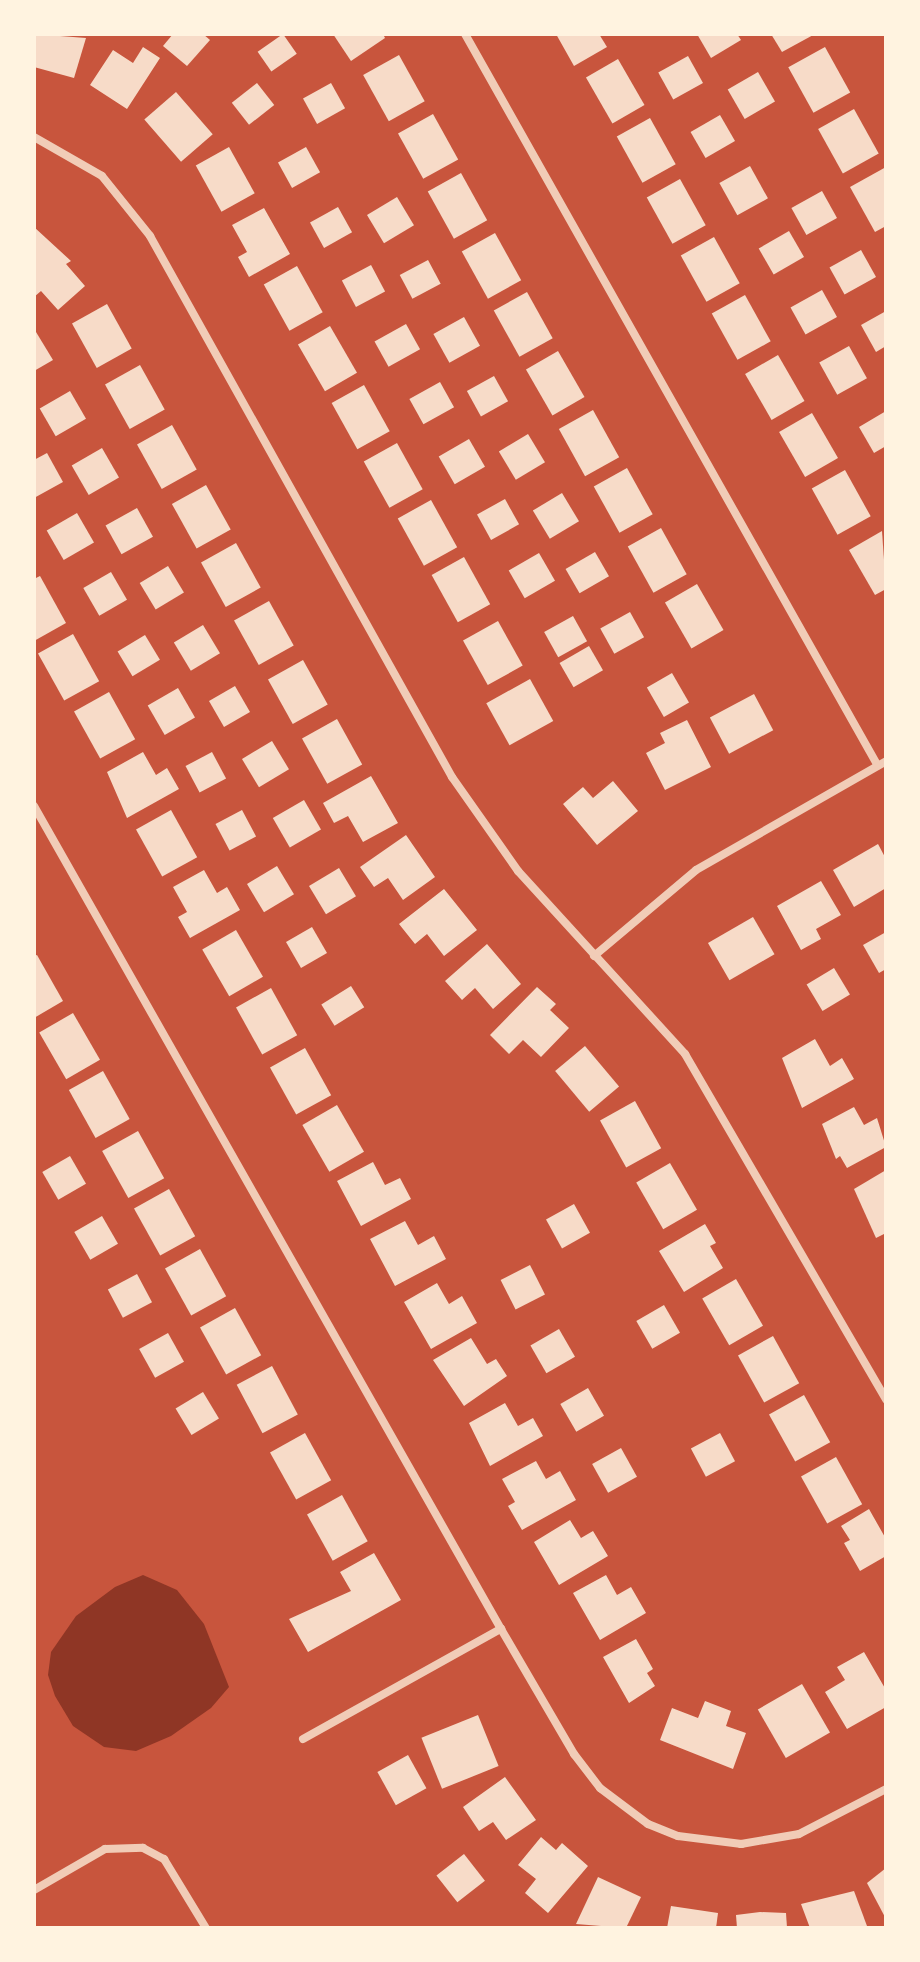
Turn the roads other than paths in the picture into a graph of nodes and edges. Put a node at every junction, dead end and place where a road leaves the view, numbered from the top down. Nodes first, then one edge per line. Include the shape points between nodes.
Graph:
1 (465, 34) edge
2 (34, 137) edge
3 (882, 763) edge
4 (34, 806) edge
5 (594, 956) junction
6 (886, 1400) edge
7 (501, 1629) junction
8 (303, 1739) dead end
9 (886, 1789) edge
10 (34, 1890) edge
11 (206, 1928) edge

1 - 3 street
2 - 5 street via 102,176 128,203 452,777 518,871
3 - 5 street via 696,870
4 - 7 street
5 - 6 street via 659,1021 701,1077
7 - 8 street
7 - 9 street via 574,1754 619,1805 678,1836 741,1844 799,1834
10 - 11 street via 105,1849 143,1848 164,1859

